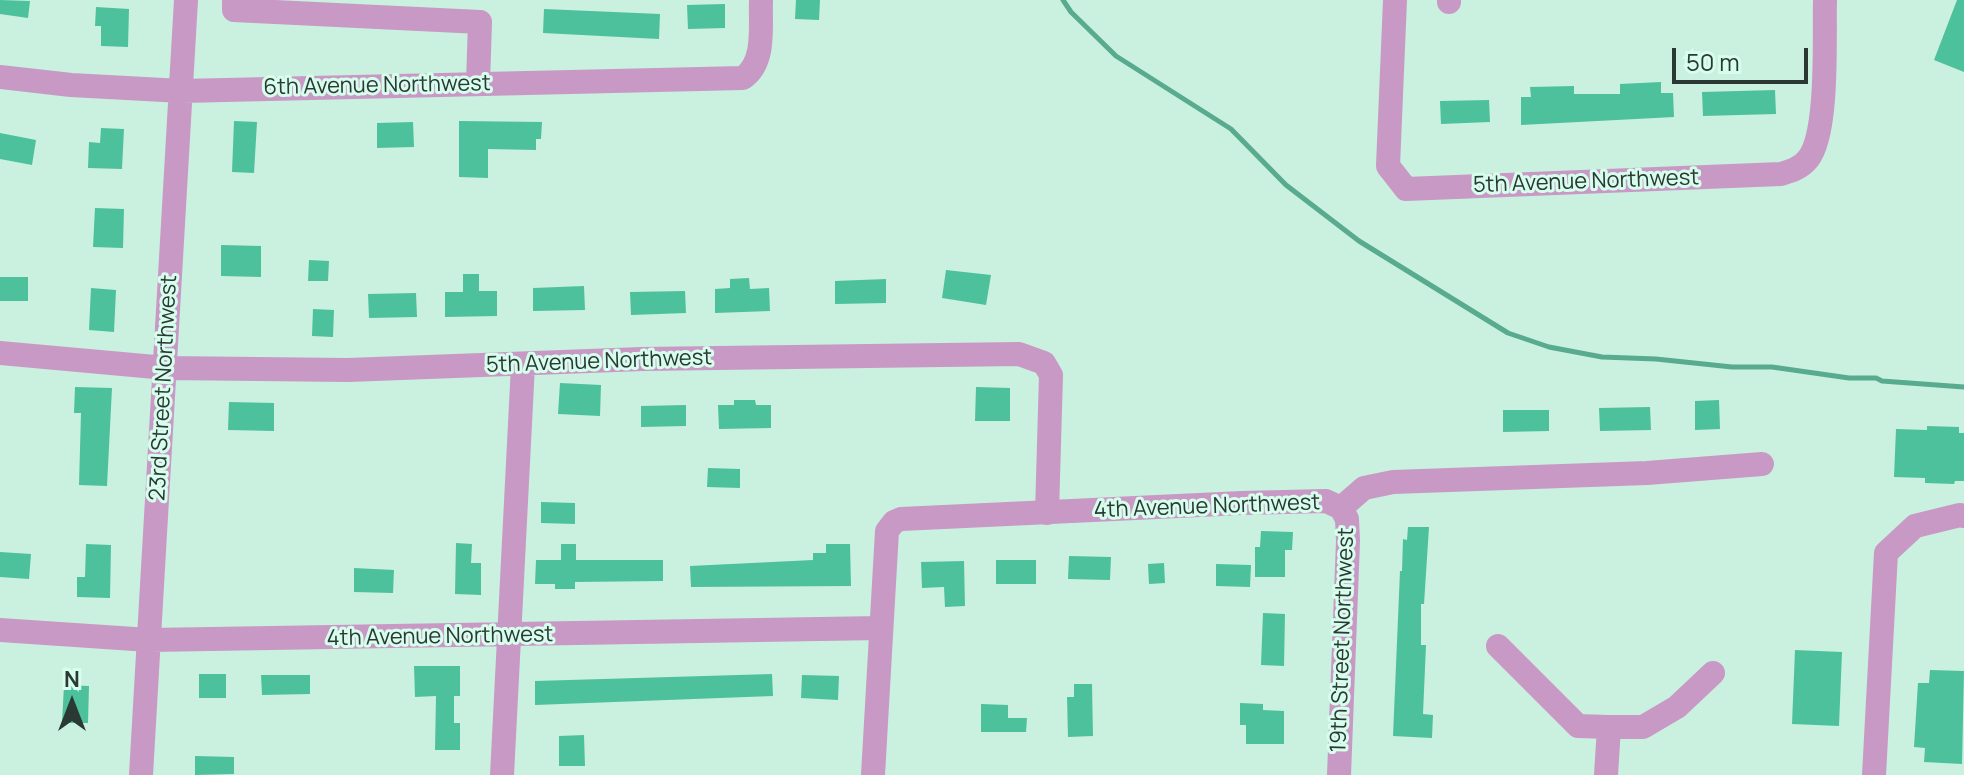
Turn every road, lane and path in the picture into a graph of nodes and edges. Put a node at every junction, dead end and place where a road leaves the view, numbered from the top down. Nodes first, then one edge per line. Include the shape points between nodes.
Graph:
1 (186, 0) edge
2 (234, 0) edge
3 (761, 0) edge
4 (1395, 0) edge
5 (1825, 0) edge
6 (0, 77) edge
7 (478, 83) junction
8 (182, 91) junction
9 (0, 353) edge
10 (523, 365) junction
11 (166, 368) junction
12 (1762, 464) dead end
13 (1341, 508) junction
14 (1047, 513) junction
15 (1964, 516) edge
16 (881, 628) junction
17 (0, 630) edge
18 (509, 635) junction
19 (149, 640) junction
20 (1498, 646) dead end
21 (1713, 673) dead end
22 (1609, 727) junction
23 (141, 775) edge
24 (502, 775) edge
25 (873, 775) edge
26 (1339, 775) edge
27 (1606, 775) edge
28 (1874, 775) edge

1 - 8 street, 23rd Street Northwest
2 - 7 street via 234,10 480,22
3 - 7 street, 6th Avenue Northwest via 758,62 743,78
4 - 5 street, 5th Avenue Northwest via 1388,166 1406,189 1794,171 1817,141
6 - 8 street, 6th Avenue Northwest
7 - 8 street, 6th Avenue Northwest
8 - 11 street, 23rd Street Northwest
9 - 11 street, 5th Avenue Northwest
10 - 11 street, 5th Avenue Northwest
10 - 14 street, 5th Avenue Northwest via 1031,356 1051,375
10 - 18 street
11 - 19 street, 23rd Street Northwest
12 - 13 street, 4th Avenue Northwest via 1393,482 1364,488
13 - 14 street, 4th Avenue Northwest via 1326,501
13 - 26 street, 19th Street Northwest via 1348,541
14 - 16 street, 4th Avenue Northwest via 894,522 887,531
15 - 28 street via 1915,526 1886,553
16 - 18 street, 4th Avenue Northwest
16 - 25 street
17 - 19 street, 4th Avenue Northwest
18 - 19 street, 4th Avenue Northwest
18 - 24 street
19 - 23 street, 23rd Street Northwest
20 - 22 street via 1578,726
21 - 22 street via 1677,707 1643,727
22 - 27 street

